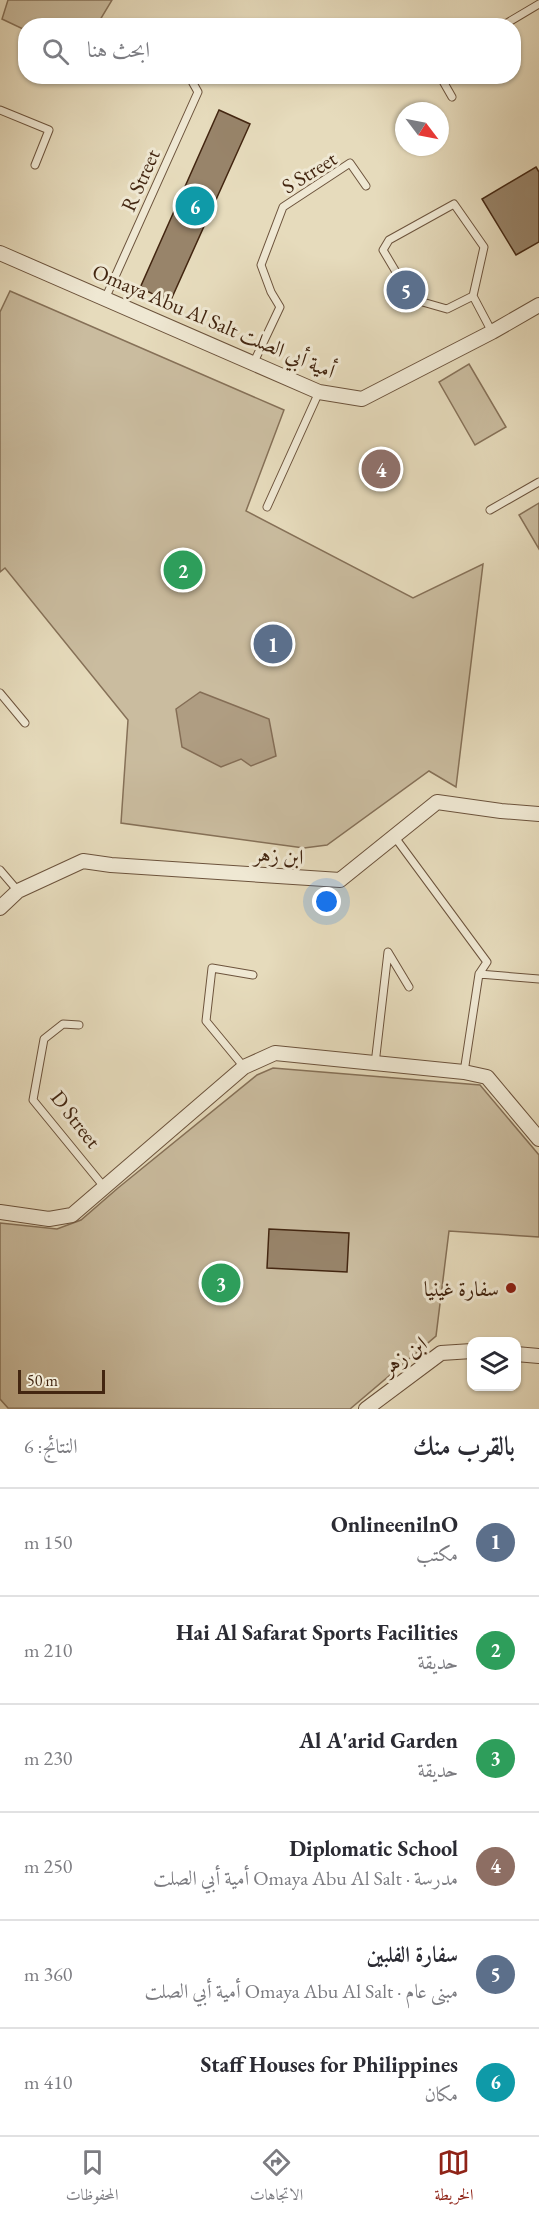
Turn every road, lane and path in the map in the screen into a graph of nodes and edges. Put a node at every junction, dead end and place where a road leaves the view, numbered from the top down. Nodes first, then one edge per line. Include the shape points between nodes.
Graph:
1 (539, 3) edge
2 (515, 18) edge
3 (194, 84) edge
4 (445, 84) edge
5 (452, 97) dead end
6 (0, 110) edge
7 (35, 165) dead end
8 (366, 186) dead end
9 (0, 253) edge
10 (473, 296) junction
11 (105, 299) junction
12 (539, 305) edge
13 (492, 332) junction
14 (254, 362) junction
15 (319, 392) junction
16 (539, 482) edge
17 (267, 507) dead end
18 (490, 510) dead end
19 (0, 693) edge
20 (25, 723) dead end
21 (539, 814) edge
22 (394, 836) junction
23 (0, 870) edge
24 (18, 891) junction
25 (0, 908) edge
26 (479, 974) junction
27 (253, 975) dead end
28 (539, 979) edge
29 (410, 987) dead end
30 (79, 1025) dead end
31 (375, 1064) junction
32 (244, 1067) junction
33 (464, 1072) junction
34 (539, 1139) edge
35 (105, 1188) junction
36 (0, 1212) edge
37 (467, 1351) edge
38 (521, 1354) edge
39 (539, 1356) edge
40 (366, 1409) edge

1 - 2 lane
3 - 11 lane, R Street via 198,92
4 - 5 lane
6 - 7 lane via 49,130
8 - 14 lane, S Street via 350,163 283,207 261,265 280,308
9 - 11 street, Omaya Abu Al Salt أمية أبي الصلت
10 - 10 lane via 484,247 454,204 389,240 383,250 412,299 447,309
10 - 13 lane
11 - 14 street, Omaya Abu Al Salt أمية أبي الصلت
12 - 13 street, Omaya Abu Al Salt أمية أبي الصلت
13 - 15 street, Omaya Abu Al Salt أمية أبي الصلت via 362,399
14 - 15 street, Omaya Abu Al Salt أمية أبي الصلت
15 - 17 lane
16 - 18 lane
19 - 20 lane
21 - 22 street, ابن زهر via 437,802
22 - 24 street, ابن زهر via 340,880 83,861
22 - 26 lane via 487,962
23 - 24 lane
24 - 25 street, ابن زهر
26 - 28 lane
26 - 33 lane
27 - 32 lane via 212,968 206,1021
29 - 31 lane via 388,952
30 - 35 lane, D Street via 63,1024 44,1039 33,1100
31 - 32 street via 275,1053
31 - 33 street
32 - 35 street
33 - 34 street via 487,1077
35 - 36 street via 72,1215 49,1219
37 - 40 street, ابن زهر via 441,1353
38 - 39 street

